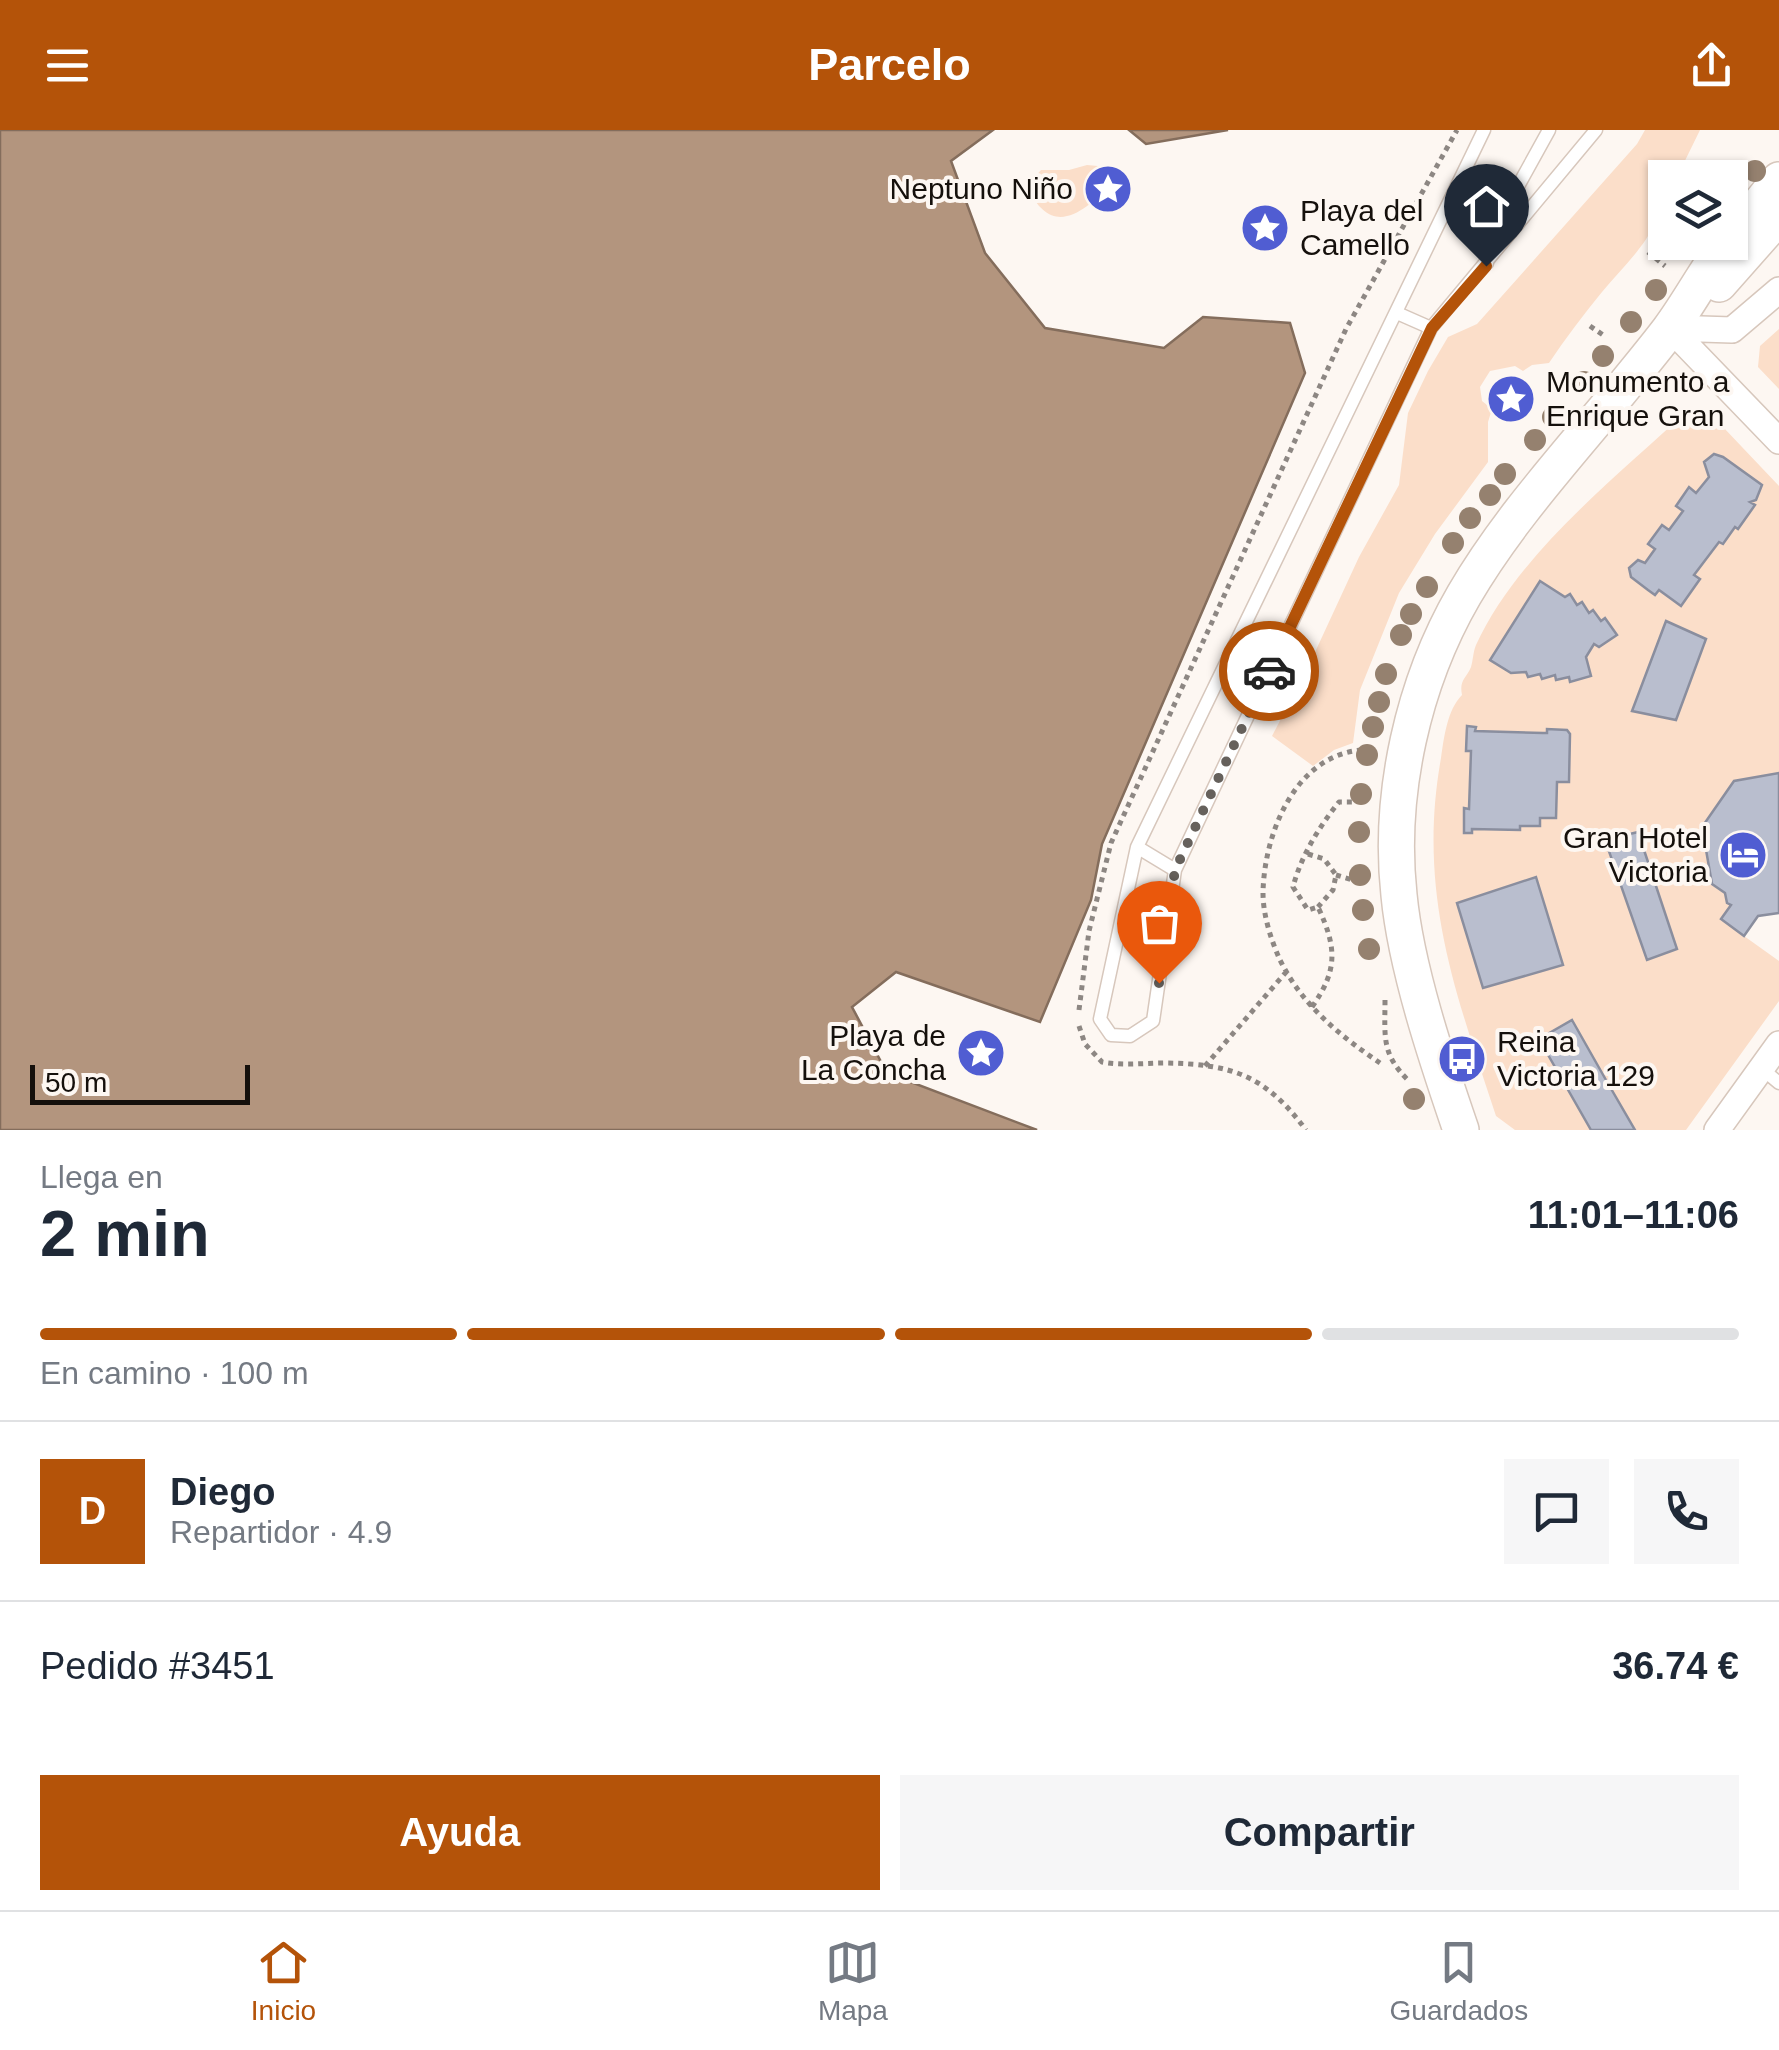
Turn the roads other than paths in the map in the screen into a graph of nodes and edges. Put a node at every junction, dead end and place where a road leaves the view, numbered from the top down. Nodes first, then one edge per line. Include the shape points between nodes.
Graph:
1 (1484, 130) edge
2 (1549, 130) edge
3 (1596, 130) edge
4 (1779, 180) edge
5 (1779, 216) edge
6 (1748, 218) edge
7 (1714, 260) edge
8 (1486, 266) junction
9 (1779, 290) edge
10 (1397, 313) junction
11 (1432, 328) junction
12 (1670, 328) junction
13 (1779, 440) edge
14 (1137, 847) junction
15 (1175, 870) junction
16 (1779, 1044) edge
17 (1770, 1076) edge
18 (1461, 1130) edge
19 (1717, 1130) edge

1 - 10 lane
2 - 8 lane via 1491,235
3 - 8 lane
4 - 6 main road
5 - 12 main road via 1728,276
7 - 12 main road
8 - 11 lane
9 - 12 street via 1732,330
10 - 11 lane
10 - 14 lane
11 - 15 lane
12 - 13 street
12 - 18 main road via 1497,543 1464,594 1426,676 1397,824 1399,896
14 - 15 lane
14 - 15 lane via 1100,1019 1111,1035 1130,1036 1154,1021
16 - 17 street
17 - 19 street

